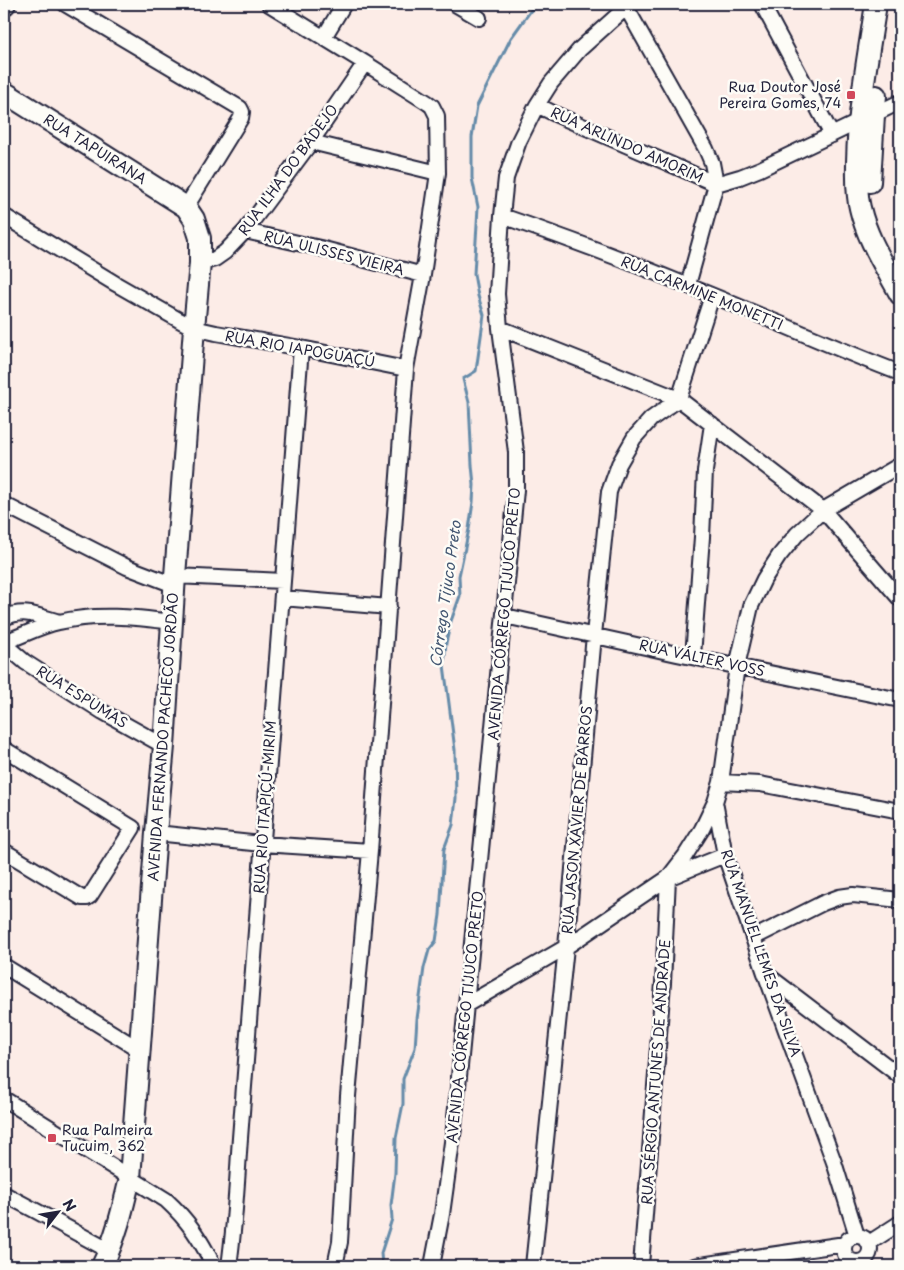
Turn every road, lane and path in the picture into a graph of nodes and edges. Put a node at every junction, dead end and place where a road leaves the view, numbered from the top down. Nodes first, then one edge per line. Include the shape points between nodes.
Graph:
1 (66, 4) edge
2 (269, 4) edge
3 (344, 4) edge
4 (456, 4) edge
5 (762, 4) edge
6 (876, 4) edge
7 (886, 4) edge
8 (628, 5) edge
9 (479, 18) dead end
10 (324, 37) junction
11 (365, 63) junction
12 (4, 92) edge
13 (900, 102) edge
14 (537, 105) junction
15 (866, 118) junction
16 (832, 135) junction
17 (311, 142) junction
18 (438, 173) junction
19 (716, 184) junction
20 (186, 207) junction
21 (4, 216) edge
22 (502, 216) junction
23 (245, 231) junction
24 (200, 263) junction
25 (900, 273) edge
26 (423, 275) junction
27 (688, 285) junction
28 (900, 294) edge
29 (712, 296) junction
30 (194, 328) junction
31 (500, 328) junction
32 (301, 348) junction
33 (406, 369) junction
34 (900, 373) edge
35 (680, 399) junction
36 (712, 424) junction
37 (900, 465) edge
38 (5, 505) edge
39 (823, 510) junction
40 (175, 580) junction
41 (283, 581) junction
42 (282, 598) junction
43 (900, 599) edge
44 (388, 607) junction
45 (505, 616) junction
46 (4, 618) edge
47 (58, 622) junction
48 (172, 622) junction
49 (594, 635) junction
50 (4, 643) edge
51 (693, 656) junction
52 (736, 666) junction
53 (900, 700) edge
54 (164, 746) junction
55 (4, 749) edge
56 (721, 782) junction
57 (715, 802) junction
58 (900, 812) edge
59 (156, 833) junction
60 (262, 844) junction
61 (4, 851) edge
62 (370, 851) junction
63 (725, 855) junction
64 (668, 878) junction
65 (900, 900) edge
66 (753, 938) junction
67 (566, 947) junction
68 (4, 966) edge
69 (765, 973) junction
70 (466, 1005) junction
71 (140, 1050) junction
72 (900, 1076) edge
73 (4, 1099) edge
74 (130, 1178) junction
75 (4, 1194) edge
76 (900, 1223) edge
77 (863, 1239) junction
78 (845, 1244) junction
79 (106, 1259) edge
80 (855, 1264) edge
81 (214, 1266) edge
82 (229, 1266) edge
83 (335, 1266) edge
84 (432, 1266) edge
85 (533, 1266) edge
86 (641, 1266) edge
87 (694, 1266) edge

1 - 20 street via 241,110 241,118
2 - 10 street
3 - 10 street
4 - 9 street
5 - 16 street
6 - 15 street
7 - 15 street
8 - 14 street, AVENIDA CÓRREGO TIJUCO PRETO via 580,49
8 - 19 street via 706,149
10 - 11 street
11 - 17 street, RUA ILHA DO BADEJO
11 - 18 street via 432,106 437,116
12 - 20 street, RUA TAPUIRANA
13 - 15 street
14 - 19 street, RUA ARLINDO AMORIM
14 - 22 street, AVENIDA CÓRREGO TIJUCO PRETO via 506,178
15 - 16 street
15 - 25 street via 872,206 881,235
15 - 28 street via 857,186 860,206 866,228
16 - 19 street via 760,169
17 - 18 street
17 - 23 street, RUA ILHA DO BADEJO
18 - 26 street
19 - 27 street
20 - 24 street, AVENIDA FERNANDO PACHECO JORDÃO via 200,238
21 - 30 street, RUA RIO IAPOGUAÇÚ
22 - 27 street, RUA CARMINE MONETTI
22 - 31 street, AVENIDA CÓRREGO TIJUCO PRETO via 497,294
23 - 24 street, RUA ILHA DO BADEJO via 225,252
23 - 26 street, RUA ULISSES VIEIRA
24 - 30 street, AVENIDA FERNANDO PACHECO JORDÃO
26 - 33 street
27 - 29 street, RUA CARMINE MONETTI
29 - 34 street, RUA CARMINE MONETTI
29 - 35 street
30 - 32 street, RUA RIO IAPOGUAÇÚ
30 - 40 street, AVENIDA FERNANDO PACHECO JORDÃO
31 - 35 street
31 - 45 street, AVENIDA CÓRREGO TIJUCO PRETO via 516,452 516,490
32 - 33 street, RUA RIO IAPOGUAÇÚ
32 - 41 street, RUA RIO ITAPIÇÚ-MIRIM
33 - 44 street
35 - 36 street
35 - 49 street, RUA JASON XAVIER DE BARROS via 651,419 634,438 619,464 610,492
36 - 39 street
36 - 51 street via 705,471
37 - 39 street, RUA MANUEL LEMES DA SILVA
38 - 40 street via 127,567
39 - 43 street
39 - 52 street, RUA MANUEL LEMES DA SILVA via 797,534 764,580 751,606
40 - 41 street
40 - 48 street, AVENIDA FERNANDO PACHECO JORDÃO
41 - 42 street, RUA RIO ITAPIÇÚ-MIRIM
42 - 44 street
42 - 60 street, RUA RIO ITAPIÇÚ-MIRIM
44 - 62 street
45 - 49 street, RUA VÁLTER VOSS
45 - 70 street, AVENIDA CÓRREGO TIJUCO PRETO
46 - 47 street via 22,613
47 - 48 street via 114,616
47 - 50 street
48 - 54 street, AVENIDA FERNANDO PACHECO JORDÃO
49 - 51 street, RUA VÁLTER VOSS
49 - 67 street, RUA JASON XAVIER DE BARROS
50 - 54 street, RUA ESPUMAS via 25,662
51 - 52 street, RUA VÁLTER VOSS
52 - 53 street, RUA VÁLTER VOSS
52 - 56 street, RUA MANUEL LEMES DA SILVA
54 - 59 street, AVENIDA FERNANDO PACHECO JORDÃO
55 - 61 street via 133,828 85,899
56 - 57 street, RUA MANUEL LEMES DA SILVA
56 - 58 street via 760,784
57 - 63 street, RUA MANUEL LEMES DA SILVA
57 - 64 street via 702,829
59 - 60 street
59 - 71 street, AVENIDA FERNANDO PACHECO JORDÃO
60 - 62 street
60 - 82 street, RUA RIO ITAPIÇÚ-MIRIM
62 - 83 street via 348,1096 340,1242
63 - 64 street
63 - 66 street, RUA MANUEL LEMES DA SILVA
64 - 67 street
64 - 86 street, RUA SÉRGIO ANTUNES DE ANDRADE
65 - 66 street via 853,895 839,897
66 - 69 street, RUA MANUEL LEMES DA SILVA
67 - 70 street
67 - 85 street, RUA JASON XAVIER DE BARROS
68 - 71 street
69 - 72 street
69 - 77 street, RUA MANUEL LEMES DA SILVA
70 - 84 street, AVENIDA CÓRREGO TIJUCO PRETO via 454,1128
71 - 74 street, AVENIDA FERNANDO PACHECO JORDÃO
73 - 74 street
74 - 79 street, AVENIDA FERNANDO PACHECO JORDÃO via 119,1226
74 - 81 street via 166,1200 181,1214
75 - 79 street via 38,1212
76 - 77 street
77 - 78 street via 850,1238
77 - 80 street via 870,1246 869,1254 865,1260
78 - 80 street via 844,1252
78 - 87 street

